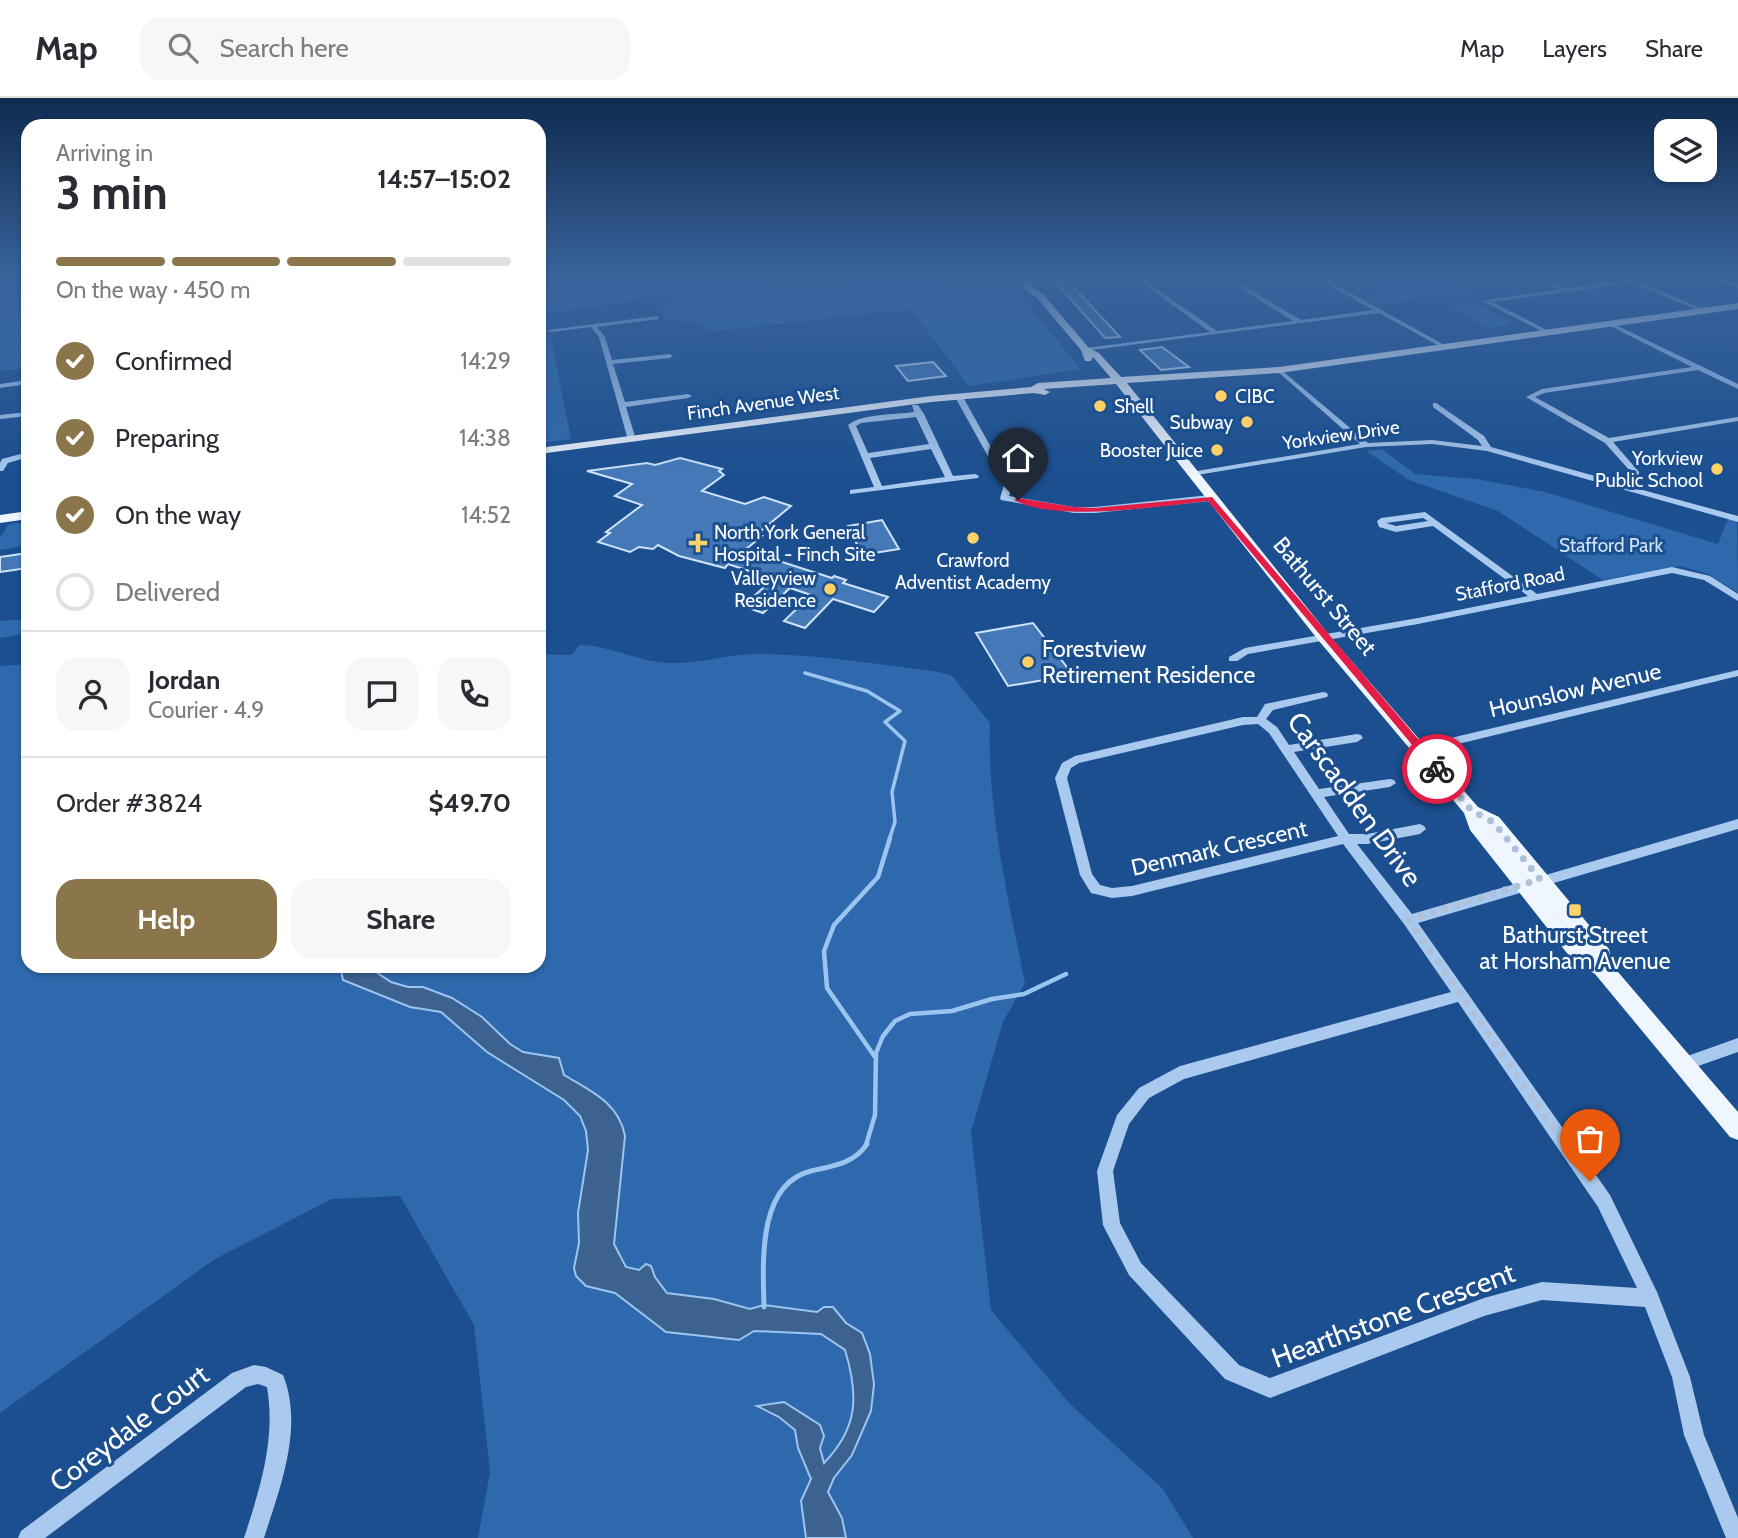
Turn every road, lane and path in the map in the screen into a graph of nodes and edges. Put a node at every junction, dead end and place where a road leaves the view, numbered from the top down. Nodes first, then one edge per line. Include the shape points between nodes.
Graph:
1 (604, 344) edge
2 (1081, 344) edge
3 (1130, 344) edge
4 (1440, 344) edge
5 (1466, 344) edge
6 (1651, 344) edge
7 (1445, 347) junction
8 (1086, 350) junction
9 (670, 356) dead end
10 (610, 362) junction
11 (1699, 368) junction
12 (1279, 370) junction
13 (21, 384) edge
14 (1116, 384) junction
15 (0, 386) edge
16 (1738, 387) edge
17 (688, 396) dead end
18 (959, 397) junction
19 (910, 401) junction
20 (622, 405) junction
21 (1436, 405) dead end
22 (920, 414) junction
23 (21, 415) edge
24 (0, 417) edge
25 (1738, 419) edge
26 (632, 440) junction
27 (1608, 440) junction
28 (1366, 444) junction
29 (935, 446) junction
30 (1488, 449) junction
31 (546, 450) edge
32 (21, 456) edge
33 (864, 456) junction
34 (0, 469) edge
35 (1191, 474) junction
36 (975, 476) dead end
37 (950, 479) junction
38 (879, 489) junction
39 (1635, 491) junction
40 (853, 492) dead end
41 (1210, 498) junction
42 (21, 516) edge
43 (0, 519) edge
44 (1738, 519) edge
45 (1435, 523) junction
46 (1535, 597) junction
47 (1738, 598) edge
48 (1324, 638) junction
49 (1233, 659) dead end
50 (1738, 673) edge
51 (1323, 695) dead end
52 (1260, 720) junction
53 (1357, 738) dead end
54 (1421, 749) junction
55 (1285, 750) junction
56 (1390, 783) dead end
57 (1315, 793) junction
58 (1738, 824) edge
59 (1420, 829) dead end
60 (1346, 839) junction
61 (1531, 882) junction
62 (1409, 920) junction
63 (1459, 996) junction
64 (1738, 1045) edge
65 (1684, 1064) junction
66 (1738, 1129) edge
67 (1651, 1298) junction
68 (27, 1538) edge
69 (254, 1538) edge
70 (1736, 1538) edge

1 - 10 street
2 - 8 main road, Bathurst Street
3 - 8 street
4 - 7 street
5 - 7 main road, Finch Avenue West
6 - 11 street
7 - 12 main road, Finch Avenue West
8 - 14 main road, Bathurst Street via 1085,356
9 - 10 street
10 - 20 street
11 - 16 street
11 - 27 street via 1542,391 1530,397
12 - 14 main road, Finch Avenue West
12 - 28 street
13 - 15 street
14 - 18 main road, Finch Avenue West
14 - 35 main road, Bathurst Street via 1132,410 1142,412
17 - 20 street
18 - 19 main road, Finch Avenue West
18 - 41 street via 1008,485 1004,498 1083,510
19 - 22 street
19 - 26 main road, Finch Avenue West
20 - 26 street
21 - 30 street via 1481,438
22 - 29 street
22 - 33 street via 853,424
23 - 24 street
25 - 27 street
26 - 31 main road, Finch Avenue West
27 - 39 street via 1635,472
28 - 30 street, Yorkview Drive via 1407,441
28 - 35 street, Yorkview Drive
29 - 33 street
29 - 37 street
30 - 39 street, Yorkview Drive
32 - 34 street via 5,461
33 - 38 street
35 - 41 main road, Bathurst Street
36 - 37 street
37 - 38 street
38 - 40 street
39 - 44 street, Yorkview Drive
41 - 48 main road, Bathurst Street
42 - 43 main road
45 - 45 street via 1425,515 1381,521 1396,529
45 - 46 street
46 - 47 street, Stafford Road via 1672,570 1707,578
46 - 48 street, Stafford Road
48 - 49 street, Stafford Road via 1245,651
48 - 54 main road, Bathurst Street
50 - 54 street, Hounslow Avenue
51 - 52 street via 1269,707
52 - 55 street, Carscadden Drive via 1273,730
52 - 60 street, Denmark Crescent via 1075,760 1066,766 1061,778 1087,875 1096,889 1132,891
53 - 55 street
54 - 61 main road, Bathurst Street via 1472,811 1476,825
55 - 57 street, Carscadden Drive
56 - 57 street
57 - 60 street, Carscadden Drive
58 - 61 street
59 - 60 street
60 - 62 street, Carscadden Drive
61 - 62 street
61 - 65 main road, Bathurst Street via 1602,954 1602,968
62 - 63 street, Carscadden Drive
63 - 67 street, Carscadden Drive via 1604,1201
63 - 67 street, Hearthstone Crescent via 1180,1073 1144,1093 1124,1120 1105,1171 1112,1225 1135,1269 1232,1372 1270,1388 1484,1307 1542,1291
64 - 65 street
65 - 66 main road, Bathurst Street
67 - 70 street, Carscadden Drive via 1681,1377 1694,1435
68 - 69 street, Coreydale Court via 255,1372 276,1382 283,1430

